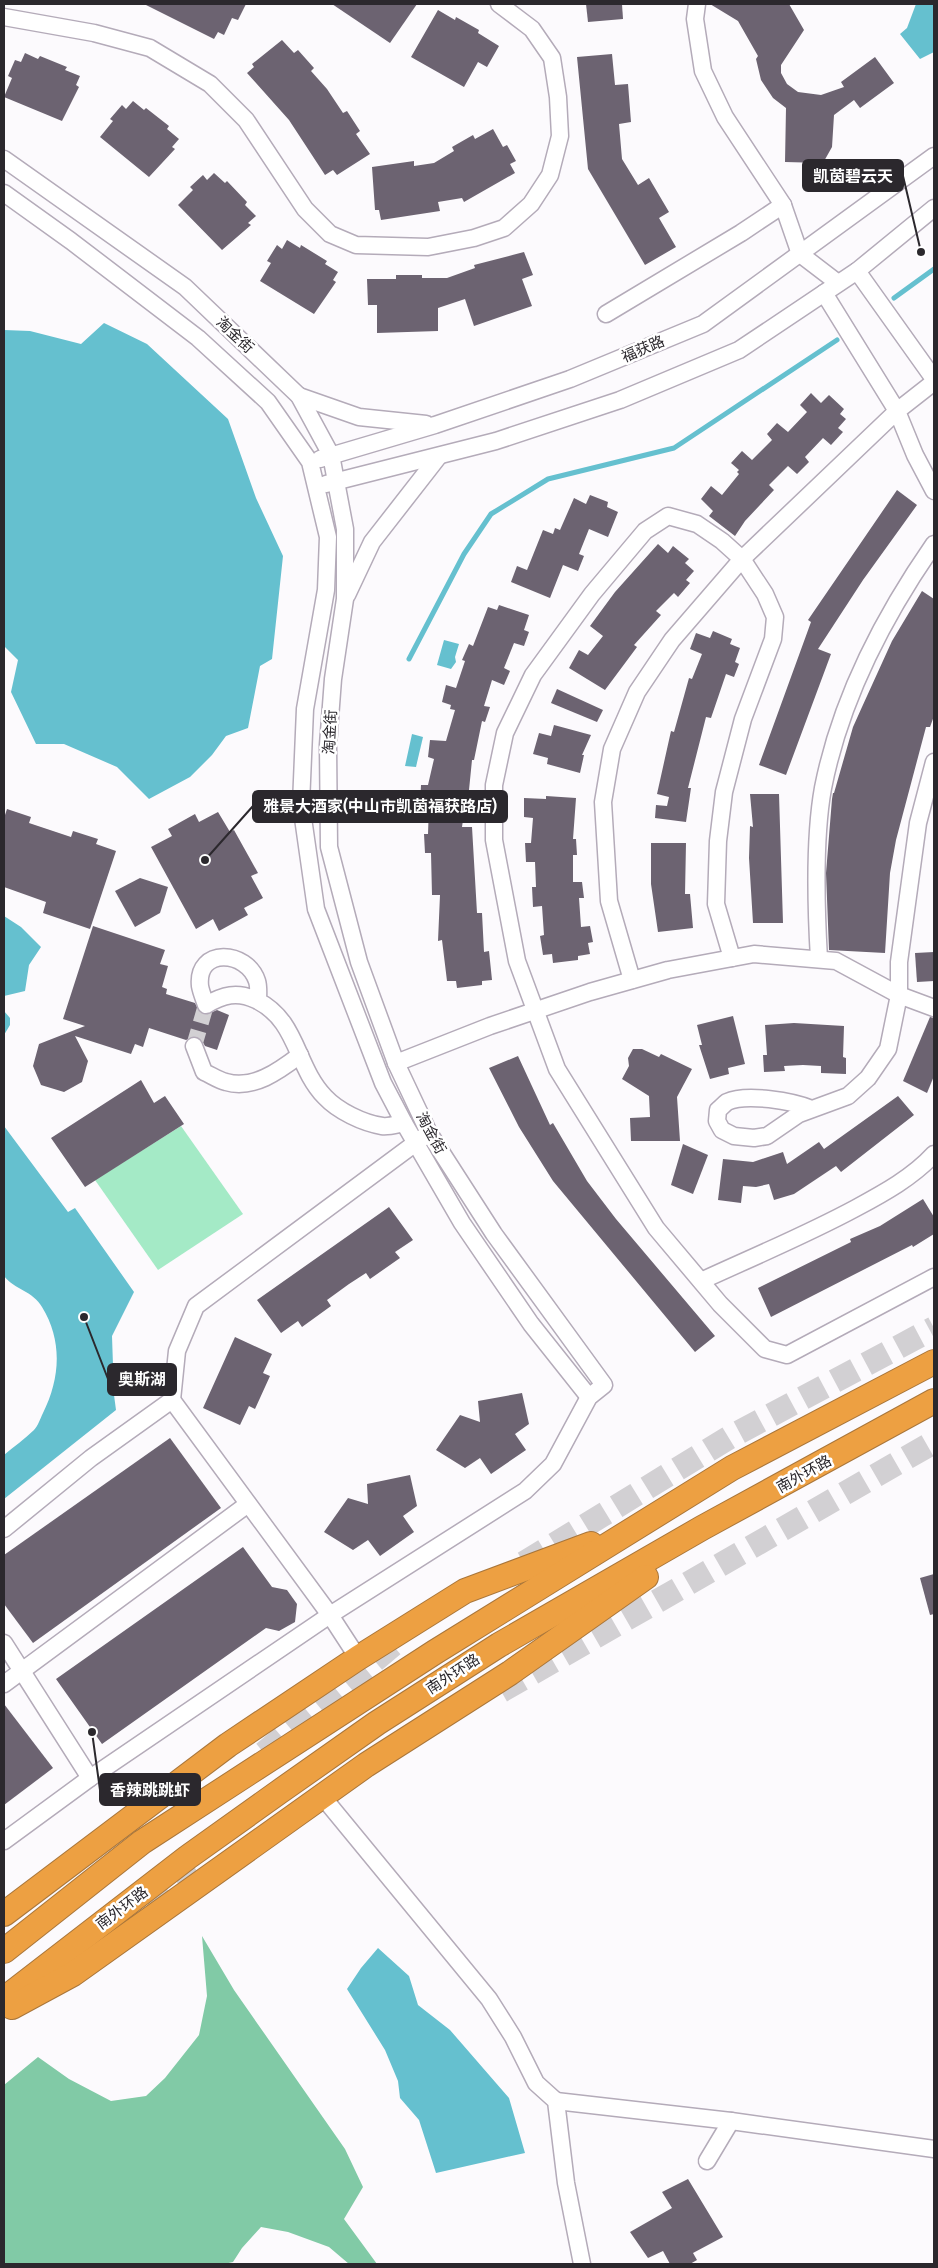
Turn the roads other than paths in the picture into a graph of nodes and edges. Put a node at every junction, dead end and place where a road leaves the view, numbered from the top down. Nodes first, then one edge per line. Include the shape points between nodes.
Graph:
1 (499, 4) edge
2 (696, 4) edge
3 (4, 17) edge
4 (934, 156) edge
5 (4, 159) edge
6 (4, 193) edge
7 (783, 205) junction
8 (934, 208) edge
9 (800, 254) junction
10 (857, 271) junction
11 (838, 283) junction
12 (824, 293) junction
13 (606, 314) dead end
14 (934, 380) edge
15 (299, 396) junction
16 (897, 410) junction
17 (436, 425) junction
18 (331, 455) junction
19 (439, 456) junction
20 (310, 462) junction
21 (336, 482) junction
22 (316, 487) junction
23 (934, 491) edge
24 (934, 544) edge
25 (742, 559) junction
26 (345, 599) junction
27 (934, 762) edge
28 (732, 958) junction
29 (819, 959) junction
30 (632, 980) junction
31 (899, 995) junction
32 (258, 1001) dead end
33 (934, 1008) edge
34 (535, 1012) junction
35 (194, 1046) tunnel mouth
36 (300, 1055) junction
37 (396, 1063) junction
38 (812, 1109) junction
39 (404, 1123) junction
40 (422, 1138) junction
41 (934, 1154) edge
42 (934, 1277) edge
43 (701, 1281) junction
44 (934, 1362) edge
45 (590, 1397) junction
46 (172, 1400) junction
47 (934, 1401) edge
48 (248, 1504) junction
49 (639, 1526) junction
50 (702, 1528) junction
51 (4, 1529) edge
52 (330, 1615) junction
53 (4, 1643) edge
54 (358, 1658) junction
55 (22, 1670) junction
56 (4, 1684) edge
57 (90, 1778) junction
58 (322, 1796) junction
59 (4, 1841) edge
60 (4, 1914) edge
61 (4, 1951) edge
62 (4, 1999) edge
63 (4, 2011) edge
64 (556, 2101) junction
65 (731, 2121) junction
66 (934, 2149) edge
67 (707, 2161) dead end
68 (582, 2264) edge

1 - 3 street via 532,29 552,58 560,136 550,175 531,204 504,228 474,238 419,247 356,245 330,234 305,209 246,120 210,84 150,48 94,33
2 - 7 street via 695,19 703,71 725,117
4 - 9 street, 福获路
5 - 15 street, 淘金街 via 185,287
6 - 20 street, 淘金街 via 198,338 268,402
7 - 9 street
7 - 13 street
8 - 10 street
9 - 11 street
9 - 17 street, 福获路 via 703,324 570,379
10 - 11 street
10 - 14 street
11 - 12 street
12 - 16 street
12 - 19 street via 739,350 620,400 496,441
14 - 16 street
15 - 17 street via 359,417
15 - 18 street, 淘金街
16 - 23 street
16 - 25 street
17 - 18 street, 福获路
18 - 20 street, 福获路
18 - 21 street, 淘金街
19 - 21 street
19 - 26 street via 372,542
20 - 22 street
21 - 22 street
21 - 26 street, 淘金街 via 345,529
22 - 39 street via 328,537 326,590 305,709 301,804 316,909 373,1059
24 - 29 street via 887,618 862,671 841,724 828,770 823,789 818,849
25 - 28 street via 765,594 775,617 773,639 743,719 724,792 716,904
25 - 30 street via 672,640 638,692 612,749 603,802 609,901
25 - 34 street via 697,524 668,516 645,531 592,594 533,675 505,733 494,785 494,840 517,961
26 - 37 street, 淘金街 via 333,679 328,745 329,847 359,962
27 - 31 street via 918,823 899,962
28 - 29 street via 754,954
28 - 30 street
29 - 31 street via 836,961
30 - 34 street
31 - 33 street
31 - 38 street via 888,1049 868,1078 848,1096
32 - 36 street via 271,1007 290,1032
34 - 37 street
34 - 43 street via 557,1069 595,1133 656,1228
35 - 36 street via 204,1072 227,1082 254,1082 276,1073
36 - 39 street via 325,1097 354,1117 383,1126
37 - 40 street, 淘金街
38 - 38 street via 767,1136 754,1138 734,1136 722,1130 717,1121 718,1110 727,1102 746,1099 770,1099
39 - 40 street
40 - 45 street via 462,1223 531,1324
40 - 45 street, 淘金街 via 604,1385
40 - 46 street via 196,1306 177,1351
41 - 43 street via 922,1168 873,1199 816,1229
42 - 43 street via 787,1355 765,1349
44 - 49 highway, 南外环路 via 732,1468
45 - 52 street via 553,1464 525,1491
46 - 48 street
46 - 51 street via 91,1458
47 - 50 highway, 南外环路
48 - 52 street
48 - 55 street
49 - 54 highway via 465,1591
49 - 61 highway, 南外环路 via 435,1652 142,1842
50 - 58 highway via 648,1576
50 - 62 highway, 南外环路 via 499,1645 377,1723 188,1857
52 - 54 street
52 - 57 street
53 - 55 street
54 - 60 highway via 228,1746
55 - 56 street
55 - 57 street
57 - 59 street
58 - 63 highway via 73,1974
58 - 64 street via 489,1999 536,2083
64 - 65 street
64 - 68 street via 566,2183
65 - 66 street
65 - 67 street

